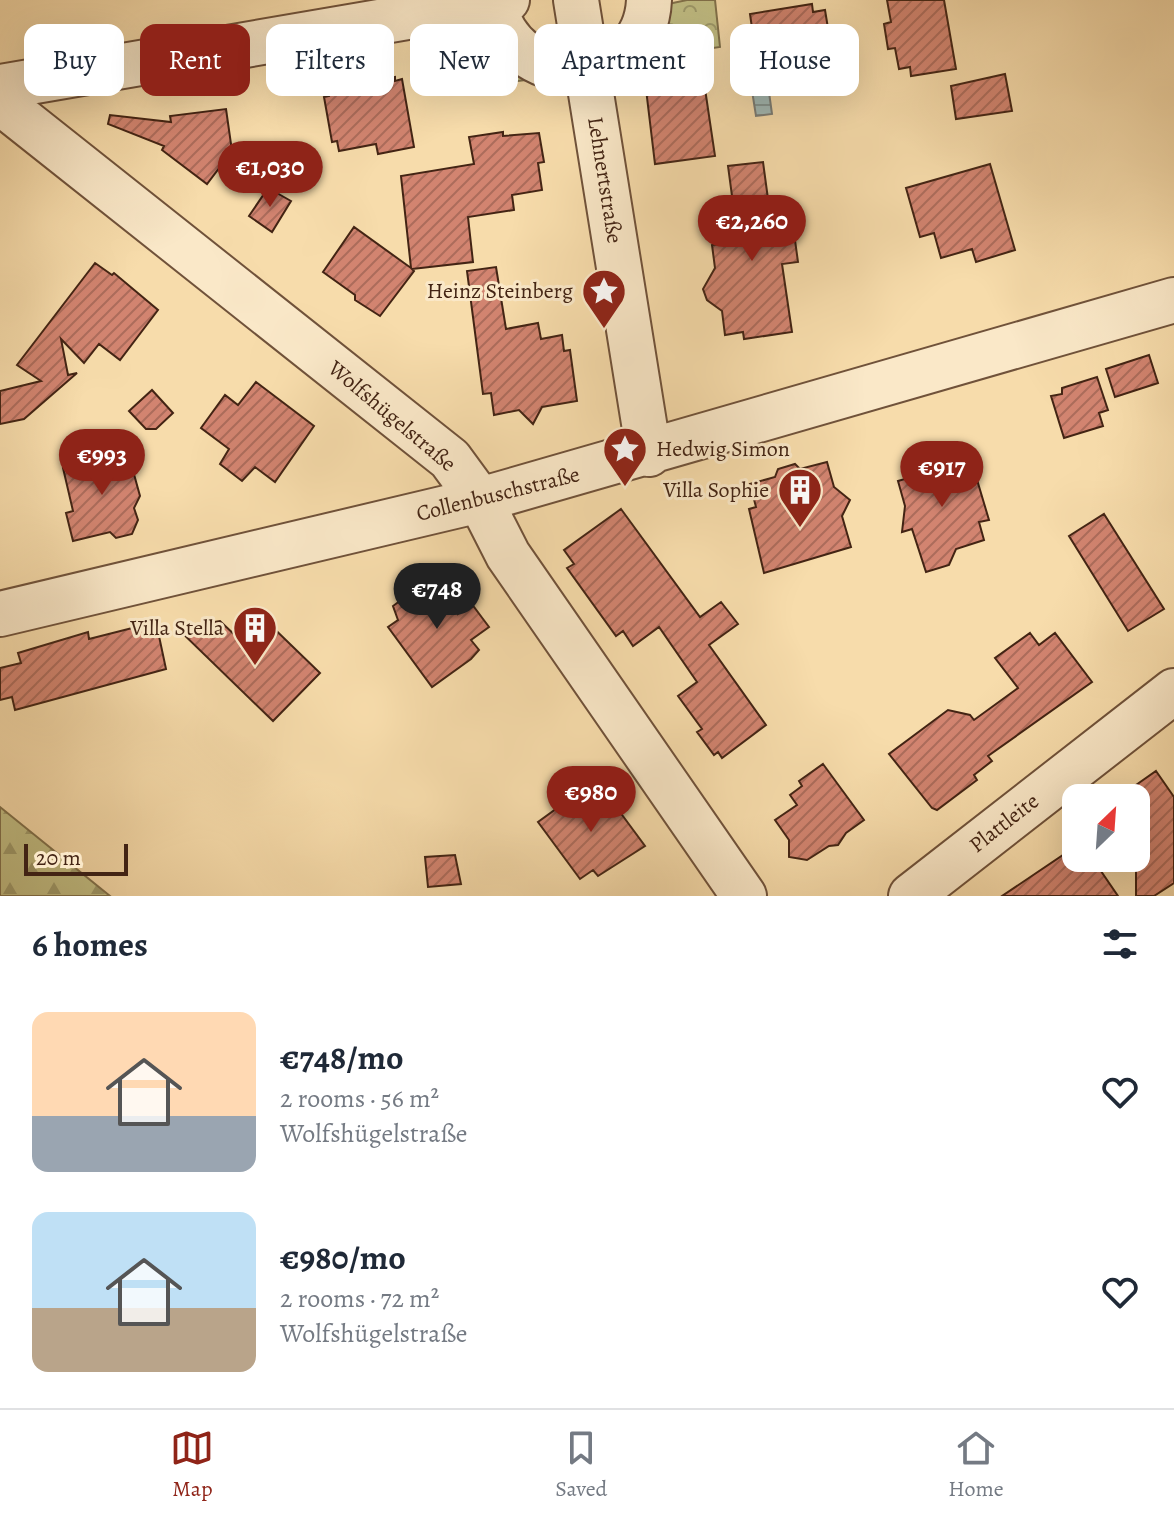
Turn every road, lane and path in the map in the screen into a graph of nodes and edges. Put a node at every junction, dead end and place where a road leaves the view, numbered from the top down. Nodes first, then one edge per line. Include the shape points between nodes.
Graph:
1 (576, 0) edge
2 (649, 0) edge
3 (498, 1) edge
4 (580, 24) edge
5 (642, 24) edge
6 (534, 62) edge
7 (0, 87) edge
8 (591, 96) edge
9 (0, 102) edge
10 (1174, 300) edge
11 (649, 454) junction
12 (480, 500) junction
13 (0, 614) edge
14 (1174, 691) edge
15 (744, 896) edge
16 (911, 896) edge

1 - 4 street, Lehnertstraße
2 - 5 street
3 - 6 street via 500,27 515,48
3 - 7 street
8 - 11 street, Lehnertstraße
9 - 12 street, Wolfshügelstraße via 450,459
10 - 11 street, Collenbuschstraße
11 - 12 street, Collenbuschstraße
12 - 13 street, Collenbuschstraße
12 - 15 street, Wolfshügelstraße via 508,555
14 - 16 street, Plattleite

